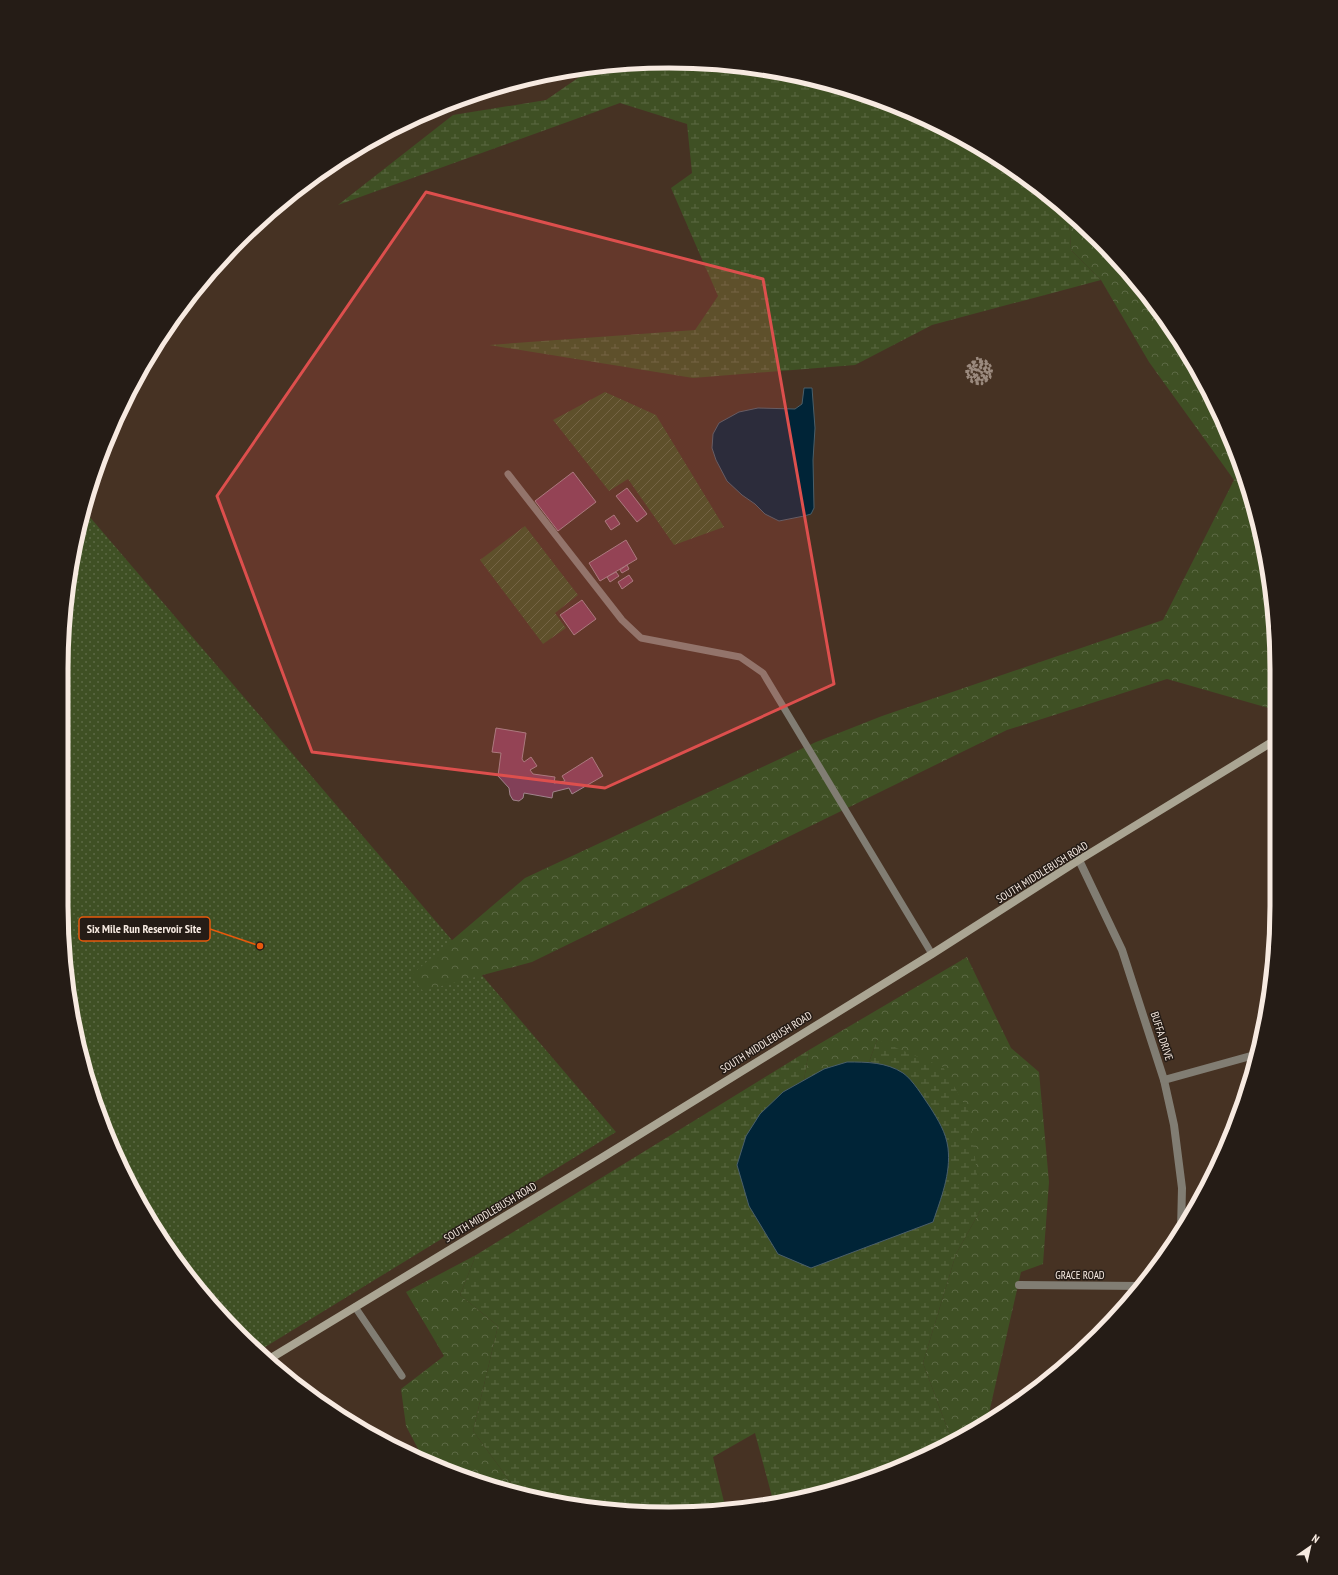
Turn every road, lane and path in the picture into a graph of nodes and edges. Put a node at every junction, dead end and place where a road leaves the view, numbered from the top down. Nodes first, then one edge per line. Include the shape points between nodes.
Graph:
1 (977, 357) dead end
2 (979, 370) dead end
3 (508, 474) dead end
4 (1270, 743) edge
5 (1079, 860) junction
6 (932, 954) junction
7 (1251, 1056) edge
8 (1164, 1080) junction
9 (1181, 1219) edge
10 (1019, 1285) dead end
11 (1134, 1286) edge
12 (355, 1307) junction
13 (272, 1357) edge
14 (402, 1376) dead end

1 - 2 path via 978,362 985,364 989,369 986,362 978,360 984,360 987,362 992,369 990,378 982,384 988,378 990,371 986,378 980,381 974,380 968,374 972,380 980,383 975,384 968,379 966,371 969,364 975,360 970,365 968,372 975,363 971,370 972,374 977,380 982,380 985,378 988,371 984,364 979,363 986,369 980,366 983,370 980,376 986,372 983,378 977,378 973,374 979,376 975,372 976,367 972,371 977,365
3 - 6 lane via 622,620 640,638 740,657 763,673
4 - 5 street, SOUTH MIDDLEBUSH ROAD
5 - 6 street, SOUTH MIDDLEBUSH ROAD
5 - 8 street, BUFFA DRIVE via 1122,950
6 - 12 street, SOUTH MIDDLEBUSH ROAD
7 - 8 street
8 - 9 street, BUFFA DRIVE via 1174,1125 1182,1188
10 - 11 street, GRACE ROAD
12 - 13 street, SOUTH MIDDLEBUSH ROAD
12 - 14 lane

